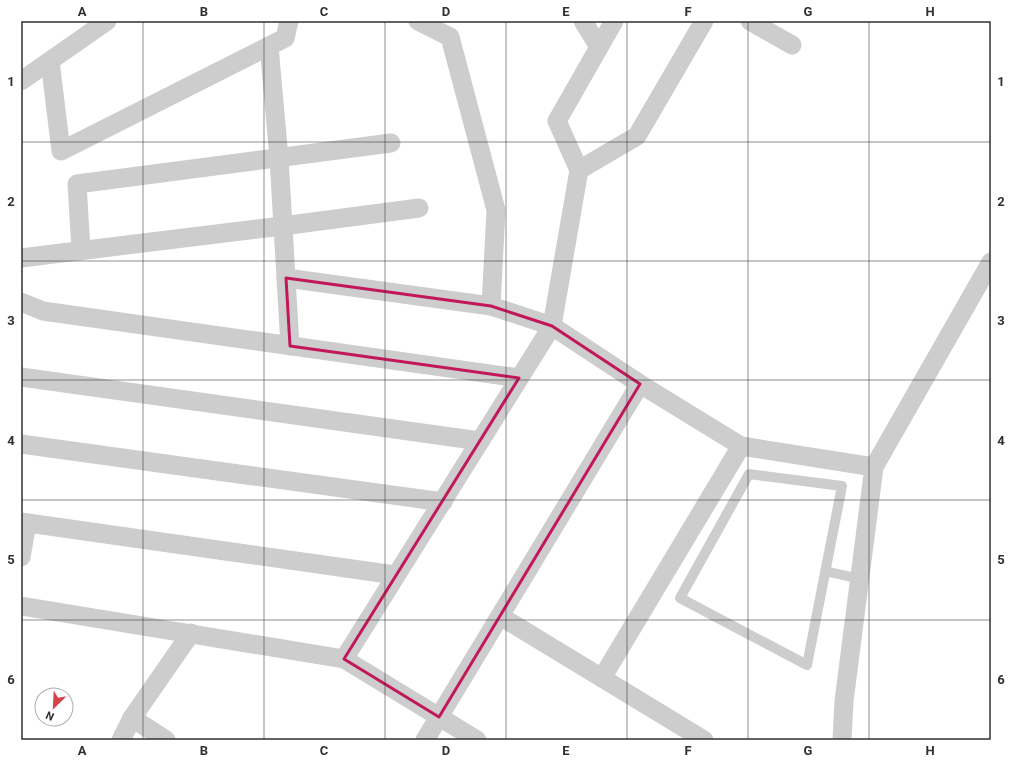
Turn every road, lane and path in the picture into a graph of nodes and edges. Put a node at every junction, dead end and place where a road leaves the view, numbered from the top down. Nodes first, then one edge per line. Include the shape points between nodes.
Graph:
1 (107, 21) edge
2 (289, 21) edge
3 (418, 21) edge
4 (583, 21) edge
5 (614, 21) edge
6 (704, 21) edge
7 (750, 21) edge
8 (792, 45) dead end
9 (269, 46) junction
10 (599, 47) junction
11 (50, 60) junction
12 (21, 81) edge
13 (391, 143) dead end
14 (279, 158) junction
15 (579, 170) junction
16 (419, 208) dead end
17 (282, 226) junction
18 (81, 250) junction
19 (21, 258) edge
20 (991, 262) edge
21 (286, 278) junction
22 (21, 302) edge
23 (491, 306) junction
24 (552, 326) junction
25 (290, 346) junction
26 (21, 377) edge
27 (519, 378) junction
28 (640, 384) junction
29 (480, 441) junction
30 (21, 444) edge
31 (741, 446) junction
32 (874, 467) junction
33 (443, 502) junction
34 (24, 523) edge
35 (21, 557) edge
36 (825, 571) junction
37 (395, 575) junction
38 (860, 579) junction
39 (21, 606) edge
40 (500, 616) junction
41 (191, 633) junction
42 (344, 659) junction
43 (602, 678) junction
44 (439, 717) junction
45 (132, 718) junction
46 (122, 740) edge
47 (166, 740) edge
48 (425, 740) edge
49 (477, 740) edge
50 (704, 740) edge
51 (842, 740) edge

1 - 11 street
2 - 9 street via 285,38
3 - 23 street via 450,37 496,210
4 - 10 street
5 - 10 street
6 - 15 street via 637,136
7 - 8 street
9 - 11 street via 61,151
9 - 14 street
10 - 15 street via 557,121
11 - 12 street
13 - 14 street
14 - 17 street
14 - 18 street via 77,184
15 - 24 street
16 - 17 street
17 - 18 street
17 - 21 street
18 - 19 street
20 - 32 street
21 - 23 street
21 - 25 street
22 - 25 street via 43,311
23 - 24 street
24 - 27 street
24 - 28 street
25 - 27 street
26 - 29 street
27 - 29 street
28 - 31 street
28 - 40 street
29 - 33 street
30 - 33 street
31 - 32 street
31 - 43 street
32 - 38 street
33 - 37 street
34 - 35 street
34 - 37 street
36 - 36 lane via 807,665 680,598 749,474 842,486
36 - 38 lane
37 - 42 street
38 - 51 street via 844,701
39 - 41 street
40 - 43 street
40 - 44 street
41 - 42 street
41 - 45 street
42 - 44 street
43 - 50 street
44 - 48 street
44 - 49 street
45 - 46 street
45 - 47 street

